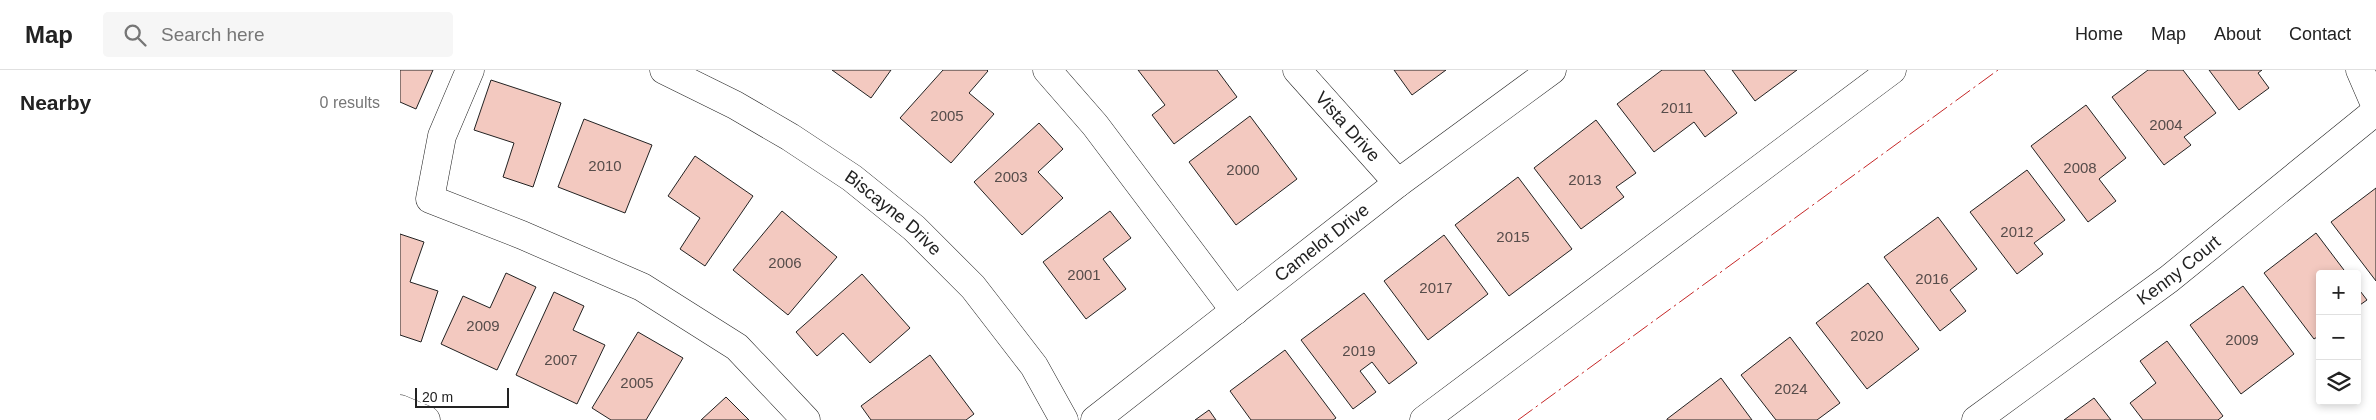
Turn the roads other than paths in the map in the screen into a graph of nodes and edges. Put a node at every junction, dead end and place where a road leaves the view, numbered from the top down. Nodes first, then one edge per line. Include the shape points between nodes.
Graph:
1 (470, 70) edge
2 (664, 70) edge
3 (1047, 70) edge
4 (1297, 70) edge
5 (1552, 70) edge
6 (1892, 70) edge
7 (2360, 70) edge
8 (2376, 107) edge
9 (2376, 111) edge
10 (1398, 183) junction
11 (1235, 311) junction
12 (400, 409) edge
13 (426, 420) edge
14 (806, 420) edge
15 (1064, 420) edge
16 (1094, 420) edge
17 (1424, 420) edge
18 (1976, 420) edge

1 - 14 street via 442,136 430,199 642,287 737,347
2 - 15 street, Biscayne Drive via 790,137 852,178 914,228 989,308 1034,366
3 - 11 street via 1095,125
4 - 10 street, Vista Drive
5 - 10 street, Camelot Drive
6 - 17 street
7 - 8 street
9 - 18 street, Kenny Court via 2169,279
10 - 11 street, Camelot Drive
11 - 16 street, Camelot Drive
12 - 13 street

